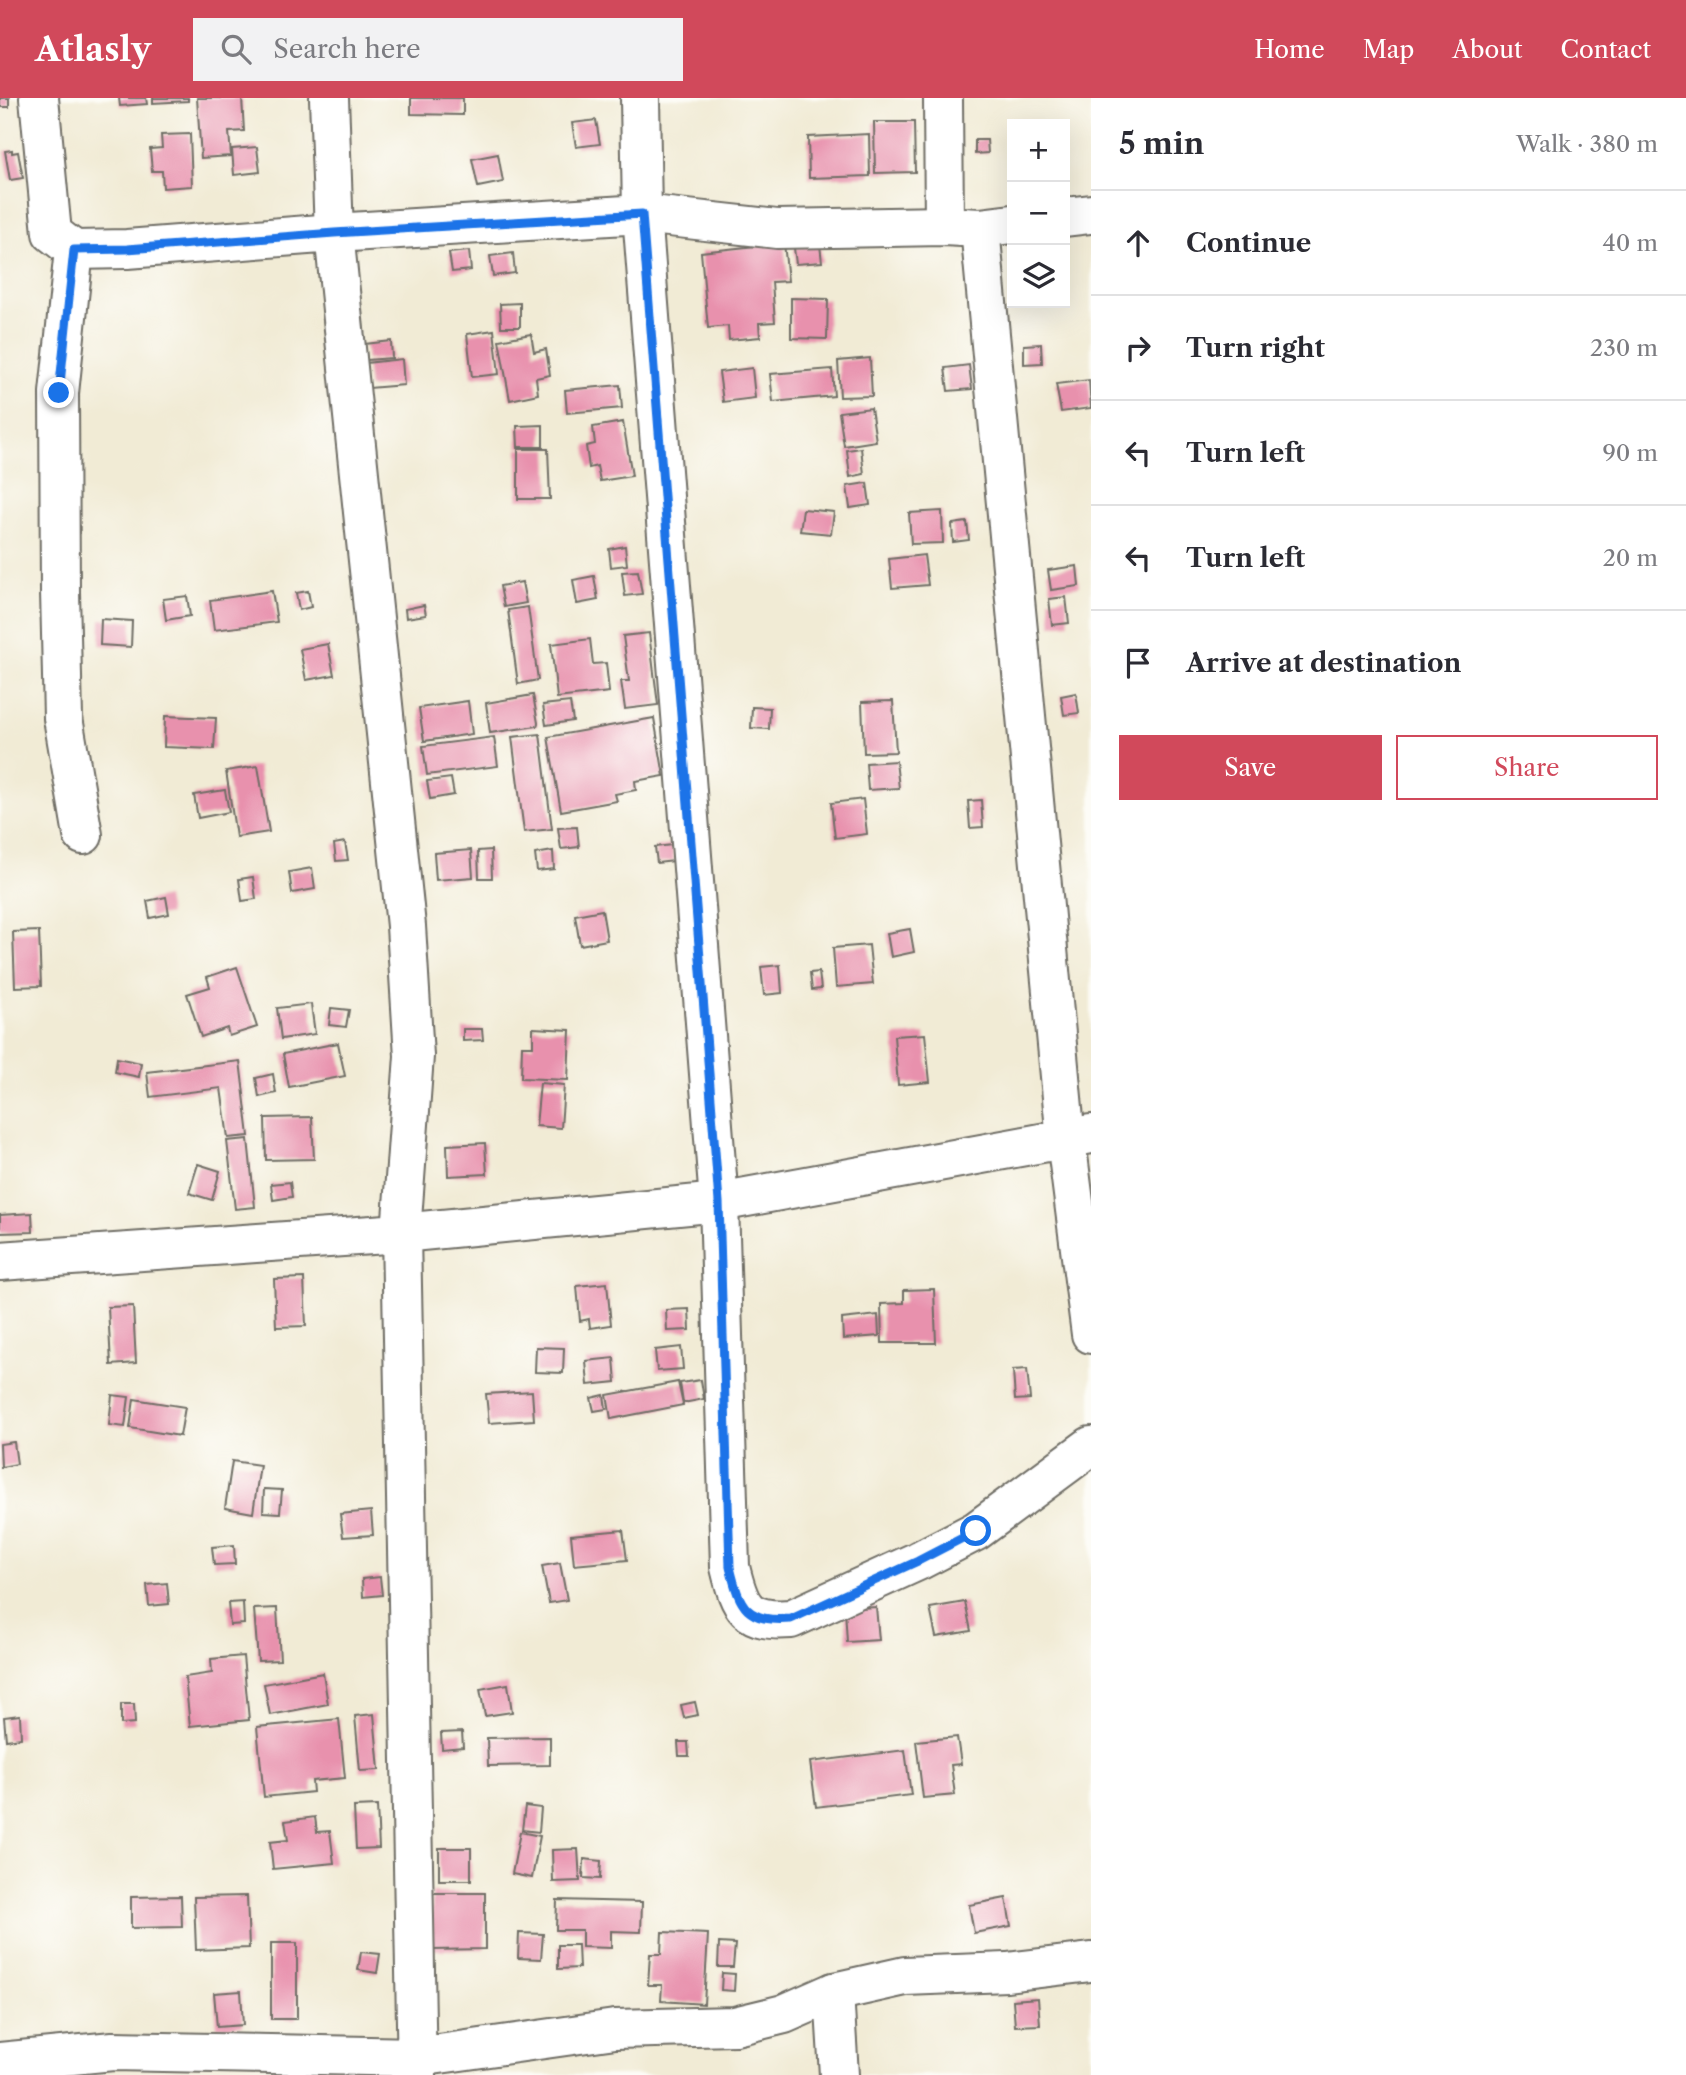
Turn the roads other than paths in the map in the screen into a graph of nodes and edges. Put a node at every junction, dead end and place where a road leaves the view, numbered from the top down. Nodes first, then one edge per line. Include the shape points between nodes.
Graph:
1 (39, 98) edge
2 (328, 98) edge
3 (640, 98) edge
4 (943, 98) edge
5 (642, 214) junction
6 (1091, 214) edge
7 (1070, 216) edge
8 (979, 226) edge
9 (334, 233) junction
10 (74, 250) junction
11 (83, 835) dead end
12 (1079, 1137) edge
13 (719, 1202) junction
14 (401, 1233) junction
15 (0, 1261) edge
16 (1091, 1334) edge
17 (1091, 1446) edge
18 (1091, 1962) edge
19 (834, 1992) junction
20 (0, 2062) edge
21 (418, 2066) edge
22 (839, 2075) edge

1 - 10 street via 52,233
2 - 9 street
3 - 5 street
4 - 8 street
5 - 8 street via 777,229
5 - 9 street
5 - 13 street
6 - 7 street
8 - 12 street
9 - 10 street
9 - 14 street via 406,926 414,1056
10 - 11 street via 59,393 60,592 63,718
12 - 13 street
12 - 16 street
13 - 14 street
13 - 17 street via 730,1567 735,1590 749,1613 769,1621 791,1619 918,1561 976,1531
14 - 15 street
14 - 21 street
18 - 19 street via 1007,1972 905,1976
19 - 21 street via 784,2014 735,2026 615,2029
19 - 22 street
20 - 21 street via 113,2051

